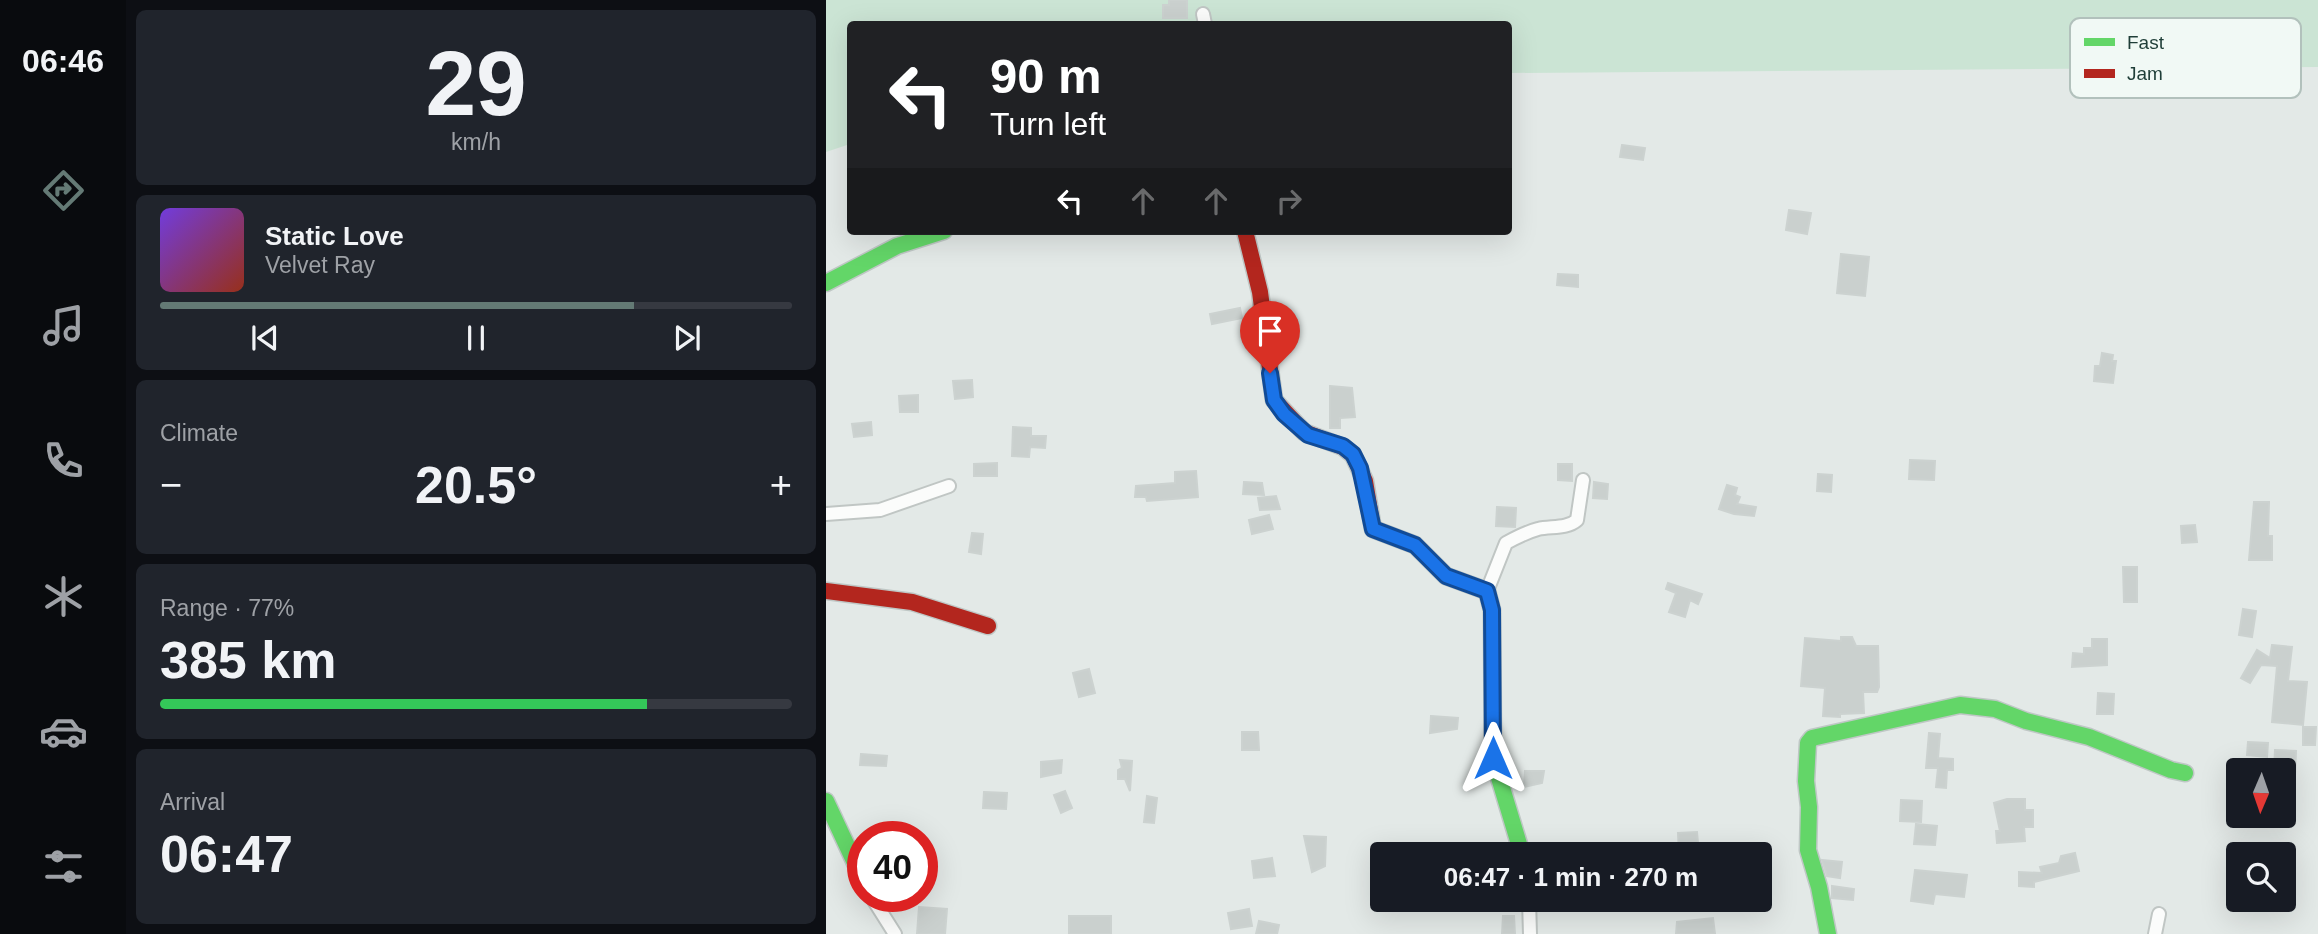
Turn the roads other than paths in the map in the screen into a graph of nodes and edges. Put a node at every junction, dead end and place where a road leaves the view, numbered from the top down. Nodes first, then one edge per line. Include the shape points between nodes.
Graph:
1 (931, 235) edge
2 (1246, 235) edge
3 (826, 283) edge
4 (1583, 480) dead end
5 (949, 486) dead end
6 (826, 514) edge
7 (826, 591) edge
8 (1487, 591) junction
9 (988, 626) dead end
10 (2185, 773) dead end
11 (826, 802) edge
12 (831, 827) edge
13 (1518, 842) edge
14 (847, 854) edge
15 (881, 912) edge
16 (1529, 912) edge
17 (2159, 914) dead end
18 (895, 934) edge
19 (1530, 934) edge
20 (1828, 934) edge
21 (2155, 934) edge

1 - 3 street via 897,246
2 - 8 street via 1260,292 1274,400 1308,435 1353,454 1373,529 1415,545 1446,576
4 - 8 street via 1577,520 1506,543
5 - 6 street via 880,510
7 - 9 street via 912,602
8 - 13 street via 1492,610 1493,758
10 - 20 street via 2089,737 1984,707 1960,705 1812,738 1805,780 1808,850
11 - 12 street
12 - 14 street
15 - 18 street
16 - 19 street
17 - 21 street

